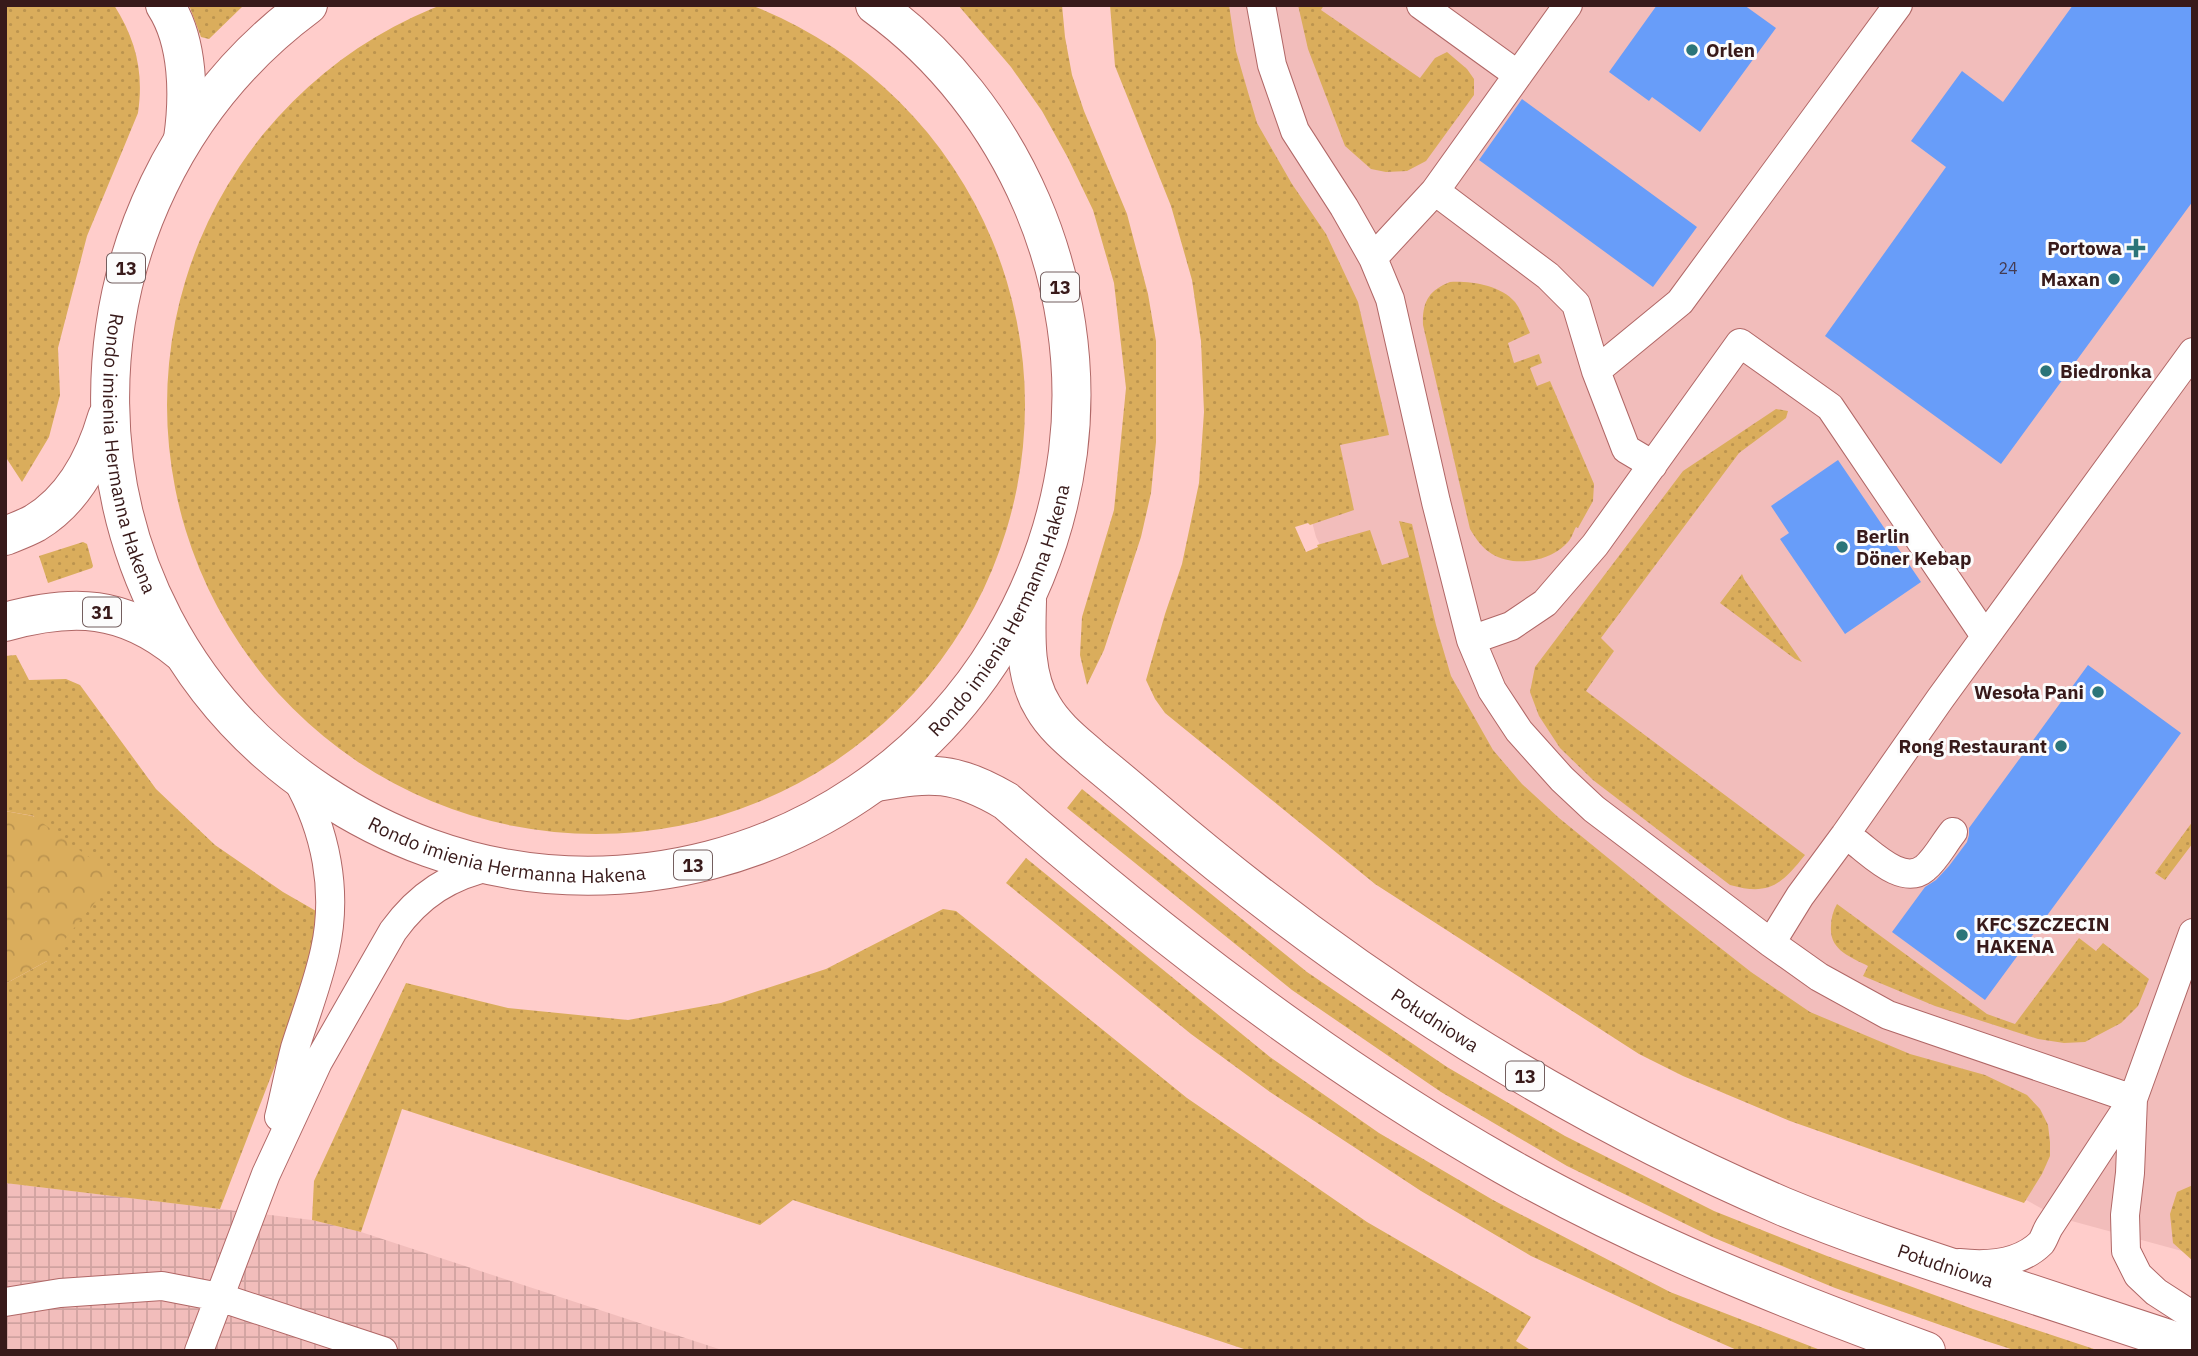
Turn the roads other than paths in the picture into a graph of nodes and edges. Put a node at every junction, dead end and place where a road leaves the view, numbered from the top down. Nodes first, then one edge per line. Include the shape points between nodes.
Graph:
1 (165, 5) edge
2 (308, 5) edge
3 (875, 5) edge
4 (1261, 5) edge
5 (1421, 5) edge
6 (1569, 5) edge
7 (1898, 5) edge
8 (1518, 75) junction
9 (183, 139) junction
10 (1435, 191) junction
11 (1373, 258) junction
12 (2193, 352) edge
13 (1596, 371) junction
14 (109, 408) junction
15 (1653, 466) junction
16 (5, 536) edge
17 (1027, 596) junction
18 (5, 622) edge
19 (1985, 636) junction
20 (1471, 640) junction
21 (187, 657) junction
22 (293, 773) junction
23 (876, 782) junction
24 (1953, 832) dead end
25 (1857, 843) dead end
26 (493, 866) junction
27 (2193, 933) edge
28 (1771, 943) junction
29 (2133, 1099) junction
30 (266, 1174) junction
31 (1928, 1260) junction
32 (219, 1297) junction
33 (5, 1302) edge
34 (2193, 1316) edge
35 (2193, 1347) edge
36 (199, 1351) edge
37 (383, 1351) edge
38 (1926, 1351) edge

1 - 9 main road, 13 via 184,64 187,112
2 - 9 main road, Rondo imienia Hermanna Hakena / 13 via 231,75
3 - 17 main road, Rondo imienia Hermanna Hakena / 13 via 946,69 995,133 1033,204 1059,281 1070,360 1069,441 1055,520
4 - 11 lane via 1272,65 1296,131
5 - 8 lane
6 - 8 lane
7 - 13 lane via 1680,302
8 - 10 lane
9 - 14 main road, Rondo imienia Hermanna Hakena / 13 via 146,211 121,288
10 - 11 lane
10 - 13 lane via 1549,276 1576,304
11 - 20 lane via 1390,299
12 - 19 lane
13 - 15 lane via 1626,449
14 - 16 main road via 100,440 76,485 36,522
14 - 21 main road, Rondo imienia Hermanna Hakena / 13 via 118,488 140,566
15 - 19 lane via 1740,343 1830,407
15 - 20 lane via 1545,603 1511,626
17 - 23 main road, Rondo imienia Hermanna Hakena via 963,698
17 - 31 main road, Południowa / 13 via 1028,659 1043,709 1064,733 1203,852 1343,959 1533,1081 1625,1130 1782,1205
18 - 21 main road, 31 via 46,611 116,615 163,637
19 - 28 lane
20 - 28 lane via 1492,690 1519,731 1562,779 1594,809
21 - 22 main road, Rondo imienia Hermanna Hakena / 13 via 231,715
22 - 26 main road, Rondo imienia Hermanna Hakena / 13 via 379,827 416,844
22 - 30 lane via 322,838 330,884 330,923
23 - 26 main road, Rondo imienia Hermanna Hakena / 13 via 771,841 693,865 587,876
23 - 38 main road, 13 via 939,775 978,785 1006,801 1227,983 1433,1123 1651,1240
24 - 25 lane via 1925,869 1914,873 1901,873
26 - 30 lane via 447,881 404,916 318,1062
27 - 29 lane
28 - 29 lane via 1888,1015
29 - 31 lane via 2041,1242 2021,1257 1984,1265
29 - 34 lane via 2126,1251 2137,1275
30 - 32 lane
31 - 35 main road, Południowa / 13
32 - 33 lane via 162,1286
32 - 36 lane
32 - 37 lane

